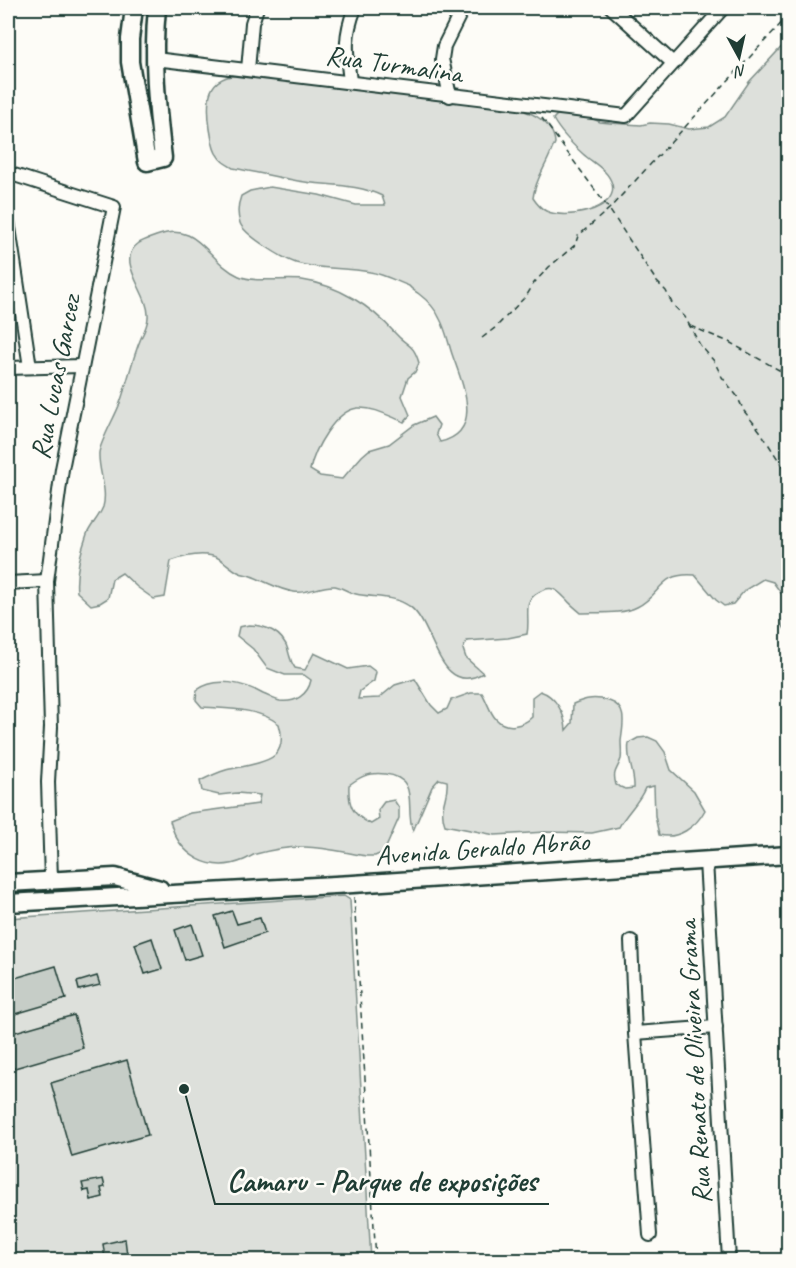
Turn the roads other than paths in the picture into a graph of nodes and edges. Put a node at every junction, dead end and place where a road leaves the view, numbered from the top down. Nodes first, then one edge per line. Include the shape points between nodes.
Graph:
1 (134, 8) edge
2 (158, 8) edge
3 (256, 8) edge
4 (355, 8) edge
5 (463, 8) edge
6 (612, 8) edge
7 (723, 8) edge
8 (155, 59) junction
9 (673, 63) junction
10 (248, 70) junction
11 (350, 81) junction
12 (450, 96) junction
13 (8, 173) edge
14 (8, 221) edge
15 (81, 366) junction
16 (30, 367) junction
17 (8, 368) edge
18 (47, 581) junction
19 (8, 583) edge
20 (789, 855) edge
21 (706, 861) junction
22 (51, 880) junction
23 (8, 883) edge
24 (179, 893) junction
25 (8, 903) edge
26 (631, 941) dead end
27 (716, 1027) junction
28 (635, 1033) junction
29 (650, 1235) dead end
30 (729, 1260) edge

1 - 8 main road via 130,62 147,162 164,158
2 - 8 main road
3 - 10 street
4 - 11 street via 346,43
5 - 12 street via 444,46 442,59
6 - 9 street
7 - 9 street
8 - 10 street, Rua Turmalina
9 - 12 street, Rua Turmalina via 626,116
10 - 11 street, Rua Turmalina
11 - 12 street, Rua Turmalina
13 - 15 street, Rua Lucas Garcez via 114,207
14 - 16 street
15 - 16 street
15 - 18 street, Rua Lucas Garcez
16 - 17 street
18 - 19 street
18 - 22 street, Rua Lucas Garcez
20 - 21 main road, Avenida Geraldo Abrão
21 - 24 main road, Avenida Geraldo Abrão
21 - 27 street, Rua Renato de Oliveira Grama
22 - 23 main road, Avenida Geraldo Abrão
22 - 24 main road, Avenida Geraldo Abrão via 115,877
24 - 25 main road, Avenida Geraldo Abrão
26 - 28 street
27 - 28 street
27 - 30 street, Rua Renato de Oliveira Grama
28 - 29 street

